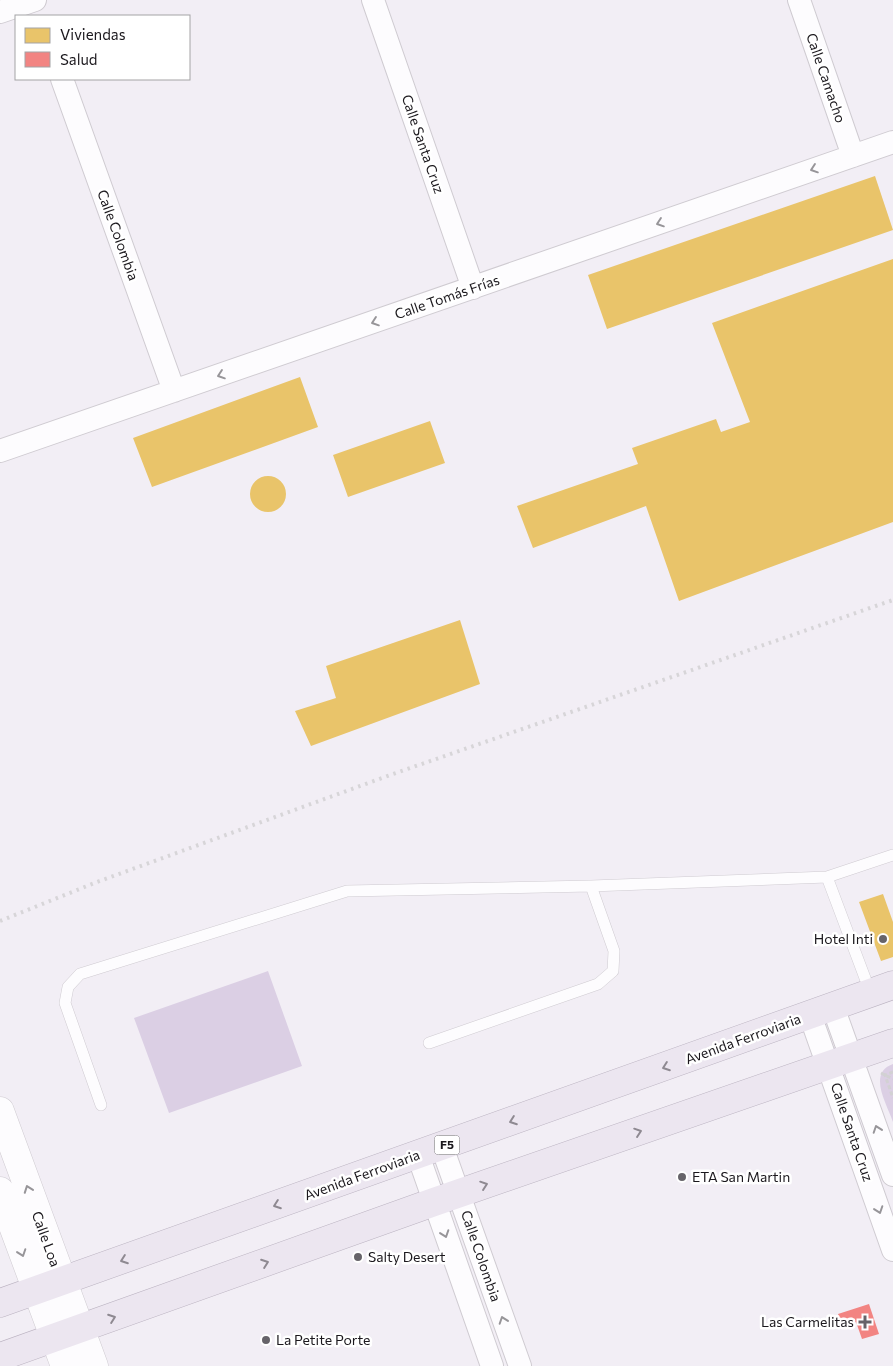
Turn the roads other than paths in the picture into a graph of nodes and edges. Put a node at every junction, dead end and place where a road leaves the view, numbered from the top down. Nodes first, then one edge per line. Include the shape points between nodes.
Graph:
1 (34, 0) edge
2 (373, 0) edge
3 (799, 0) edge
4 (0, 12) edge
5 (40, 15) edge
6 (62, 80) edge
7 (893, 142) edge
8 (853, 156) junction
9 (473, 288) junction
10 (174, 391) junction
11 (0, 452) edge
12 (893, 855) edge
13 (827, 877) junction
14 (591, 886) junction
15 (882, 989) edge
16 (822, 1011) junction
17 (429, 1042) dead end
18 (893, 1043) edge
19 (840, 1063) junction
20 (101, 1106) dead end
21 (0, 1111) edge
22 (430, 1151) junction
23 (893, 1175) edge
24 (0, 1191) edge
25 (446, 1198) junction
26 (893, 1250) edge
27 (61, 1283) junction
28 (36, 1292) junction
29 (0, 1303) edge
30 (81, 1330) junction
31 (56, 1338) junction
32 (0, 1357) edge
33 (65, 1366) edge
34 (94, 1366) edge
35 (492, 1366) edge
36 (520, 1366) edge

1 - 4 street
1 - 5 street
2 - 9 street, Calle Santa Cruz
3 - 8 street, Calle Camacho
6 - 10 street, Calle Colombia
7 - 8 street, Calle Tomás Frías
8 -> 9 street, Calle Tomás Frías
9 -> 10 street, Calle Tomás Frías
10 - 11 street, Calle Tomás Frías
12 - 13 lane
13 - 14 lane
13 - 15 lane
14 - 17 lane via 614,951 613,971 598,984
14 - 20 lane via 348,891 80,974 68,987 65,1003
15 - 16 highway, Avenida Ferroviaria / F5
16 - 19 street, Calle Santa Cruz
16 -> 22 highway, Avenida Ferroviaria / F5
18 - 19 highway
23 -> 19 street, Calle Santa Cruz
25 -> 19 highway
19 -> 26 street, Calle Santa Cruz
27 -> 21 street, Calle Loa
22 - 25 street, Calle Colombia
22 -> 27 highway, Avenida Ferroviaria / F5
24 -> 28 street, Calle Loa
30 -> 25 highway
25 -> 35 street, Calle Colombia
36 -> 25 street, Calle Colombia
27 - 28 highway, Avenida Ferroviaria / F5
27 - 30 street, Calle Loa
28 - 29 highway, Avenida Ferroviaria / F5
28 - 31 street, Calle Loa
30 - 31 highway
30 - 34 street, Calle Loa
31 - 32 highway
31 - 33 street, Calle Loa

